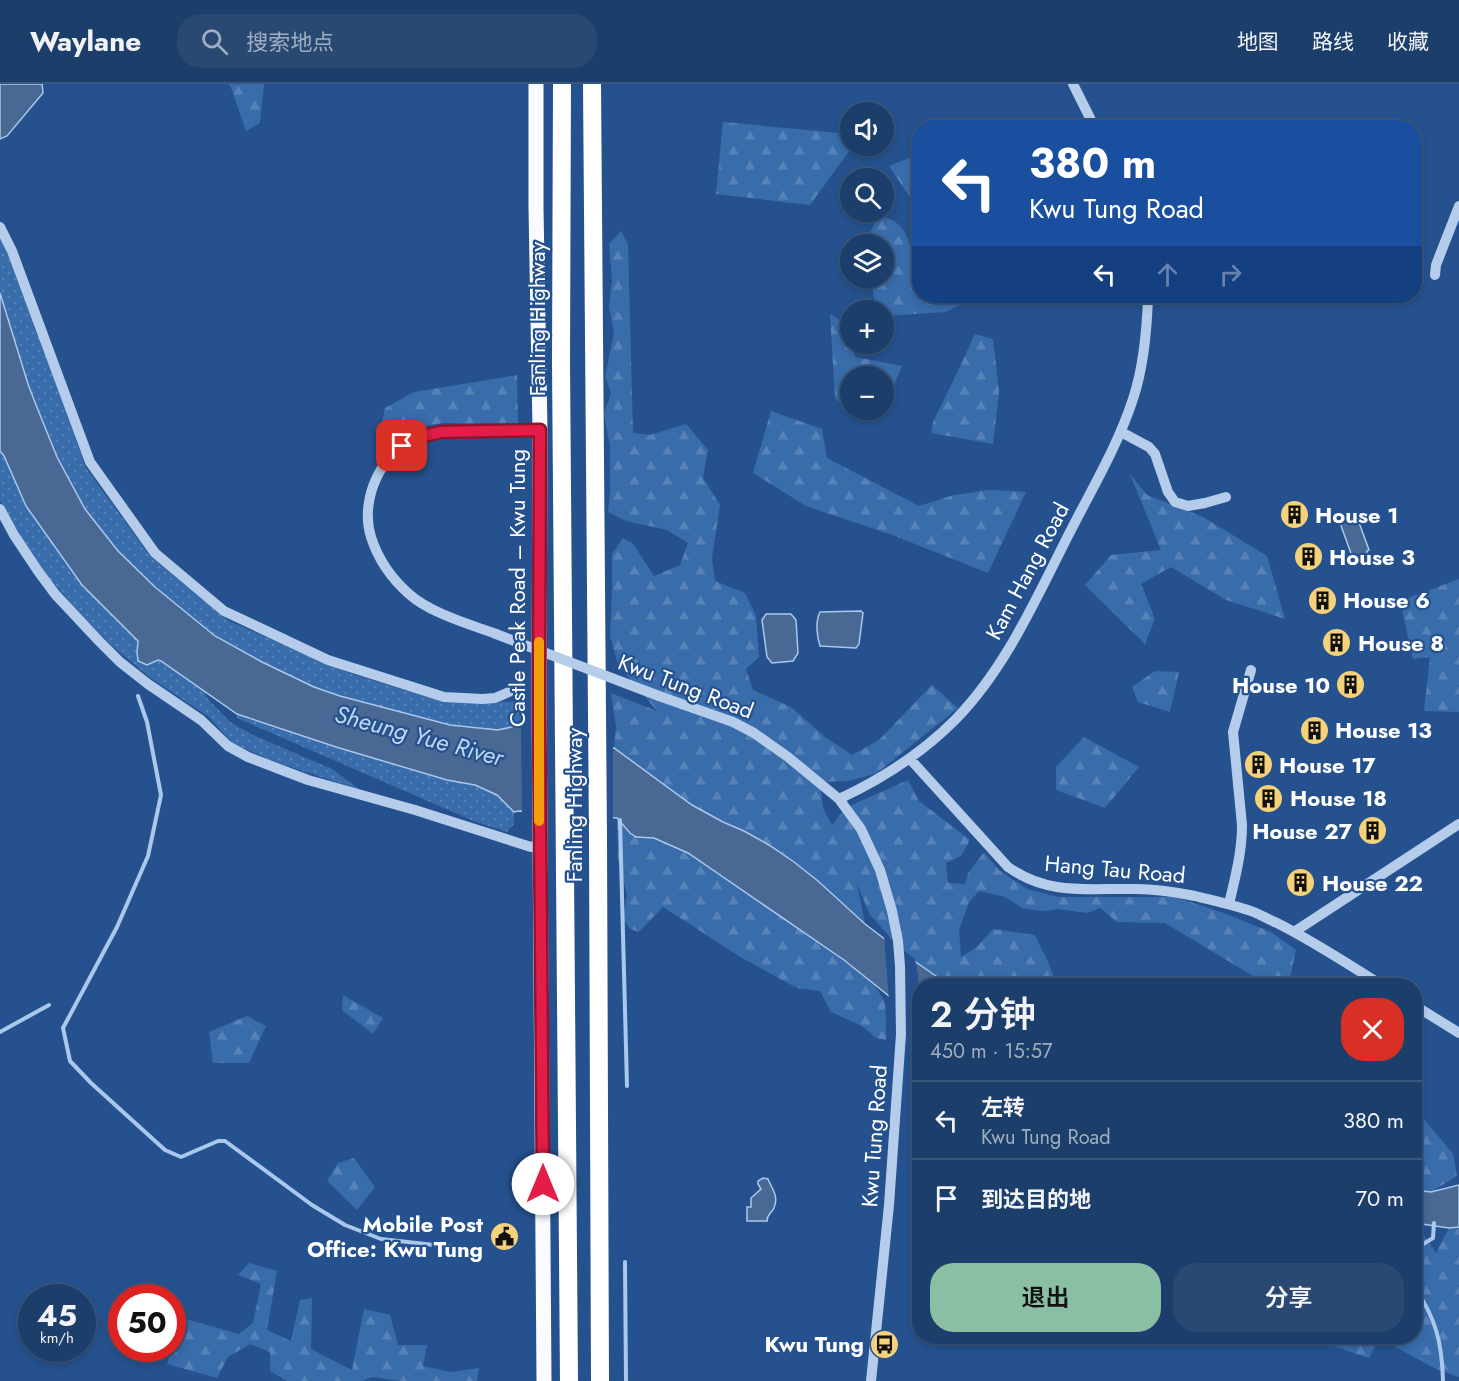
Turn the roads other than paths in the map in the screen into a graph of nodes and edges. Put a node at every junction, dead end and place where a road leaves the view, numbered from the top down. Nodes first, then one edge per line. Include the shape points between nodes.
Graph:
1 (536, 84) edge
2 (562, 84) edge
3 (592, 84) edge
4 (1073, 84) edge
5 (1091, 120) edge
6 (1459, 206) edge
7 (0, 227) edge
8 (1435, 275) dead end
9 (1148, 303) edge
10 (540, 430) junction
11 (1121, 432) junction
12 (1226, 497) dead end
13 (0, 509) edge
14 (1251, 670) dead end
15 (509, 692) dead end
16 (910, 759) junction
17 (839, 799) junction
18 (1459, 824) edge
19 (541, 845) junction
20 (1229, 904) junction
21 (1294, 932) junction
22 (1370, 978) edge
23 (1422, 1010) edge
24 (1459, 1033) edge
25 (544, 1381) edge
26 (569, 1381) edge
27 (600, 1381) edge
28 (871, 1381) edge

1 - 10 main road, Castle Peak Road – Kwu Tung
2 - 26 highway, Fanling Highway
3 - 27 highway, Fanling Highway
4 - 5 street
6 - 8 street
7 - 15 street via 90,462 155,553 224,611 328,660 444,697 482,699
9 - 11 street, Kam Hang Road via 1143,361
10 - 17 street, Kwu Tung Road, bridge via 441,432 402,446 385,462 370,493 369,516 378,554 396,581 425,606 733,722 788,757
10 - 19 main road, Castle Peak Road – Kwu Tung
11 - 12 street via 1155,454 1175,502 1188,506
11 - 16 street, Kam Hang Road via 1003,659 955,719
13 - 19 street via 55,594 120,662 201,720 228,746 308,780 531,847
14 - 20 street via 1233,732 1242,839
16 - 17 street, Kam Hang Road
16 - 20 street, Hang Tau Road via 1008,867 1034,882 1073,889 1160,890
17 - 28 street, Kwu Tung Road via 861,829 879,870 892,911 900,966 901,1034
18 - 21 street
19 - 25 main road, Castle Peak Road – Kwu Tung
20 - 21 street, Hang Tau Road
21 - 22 street, Hang Tau Road
23 - 24 street

